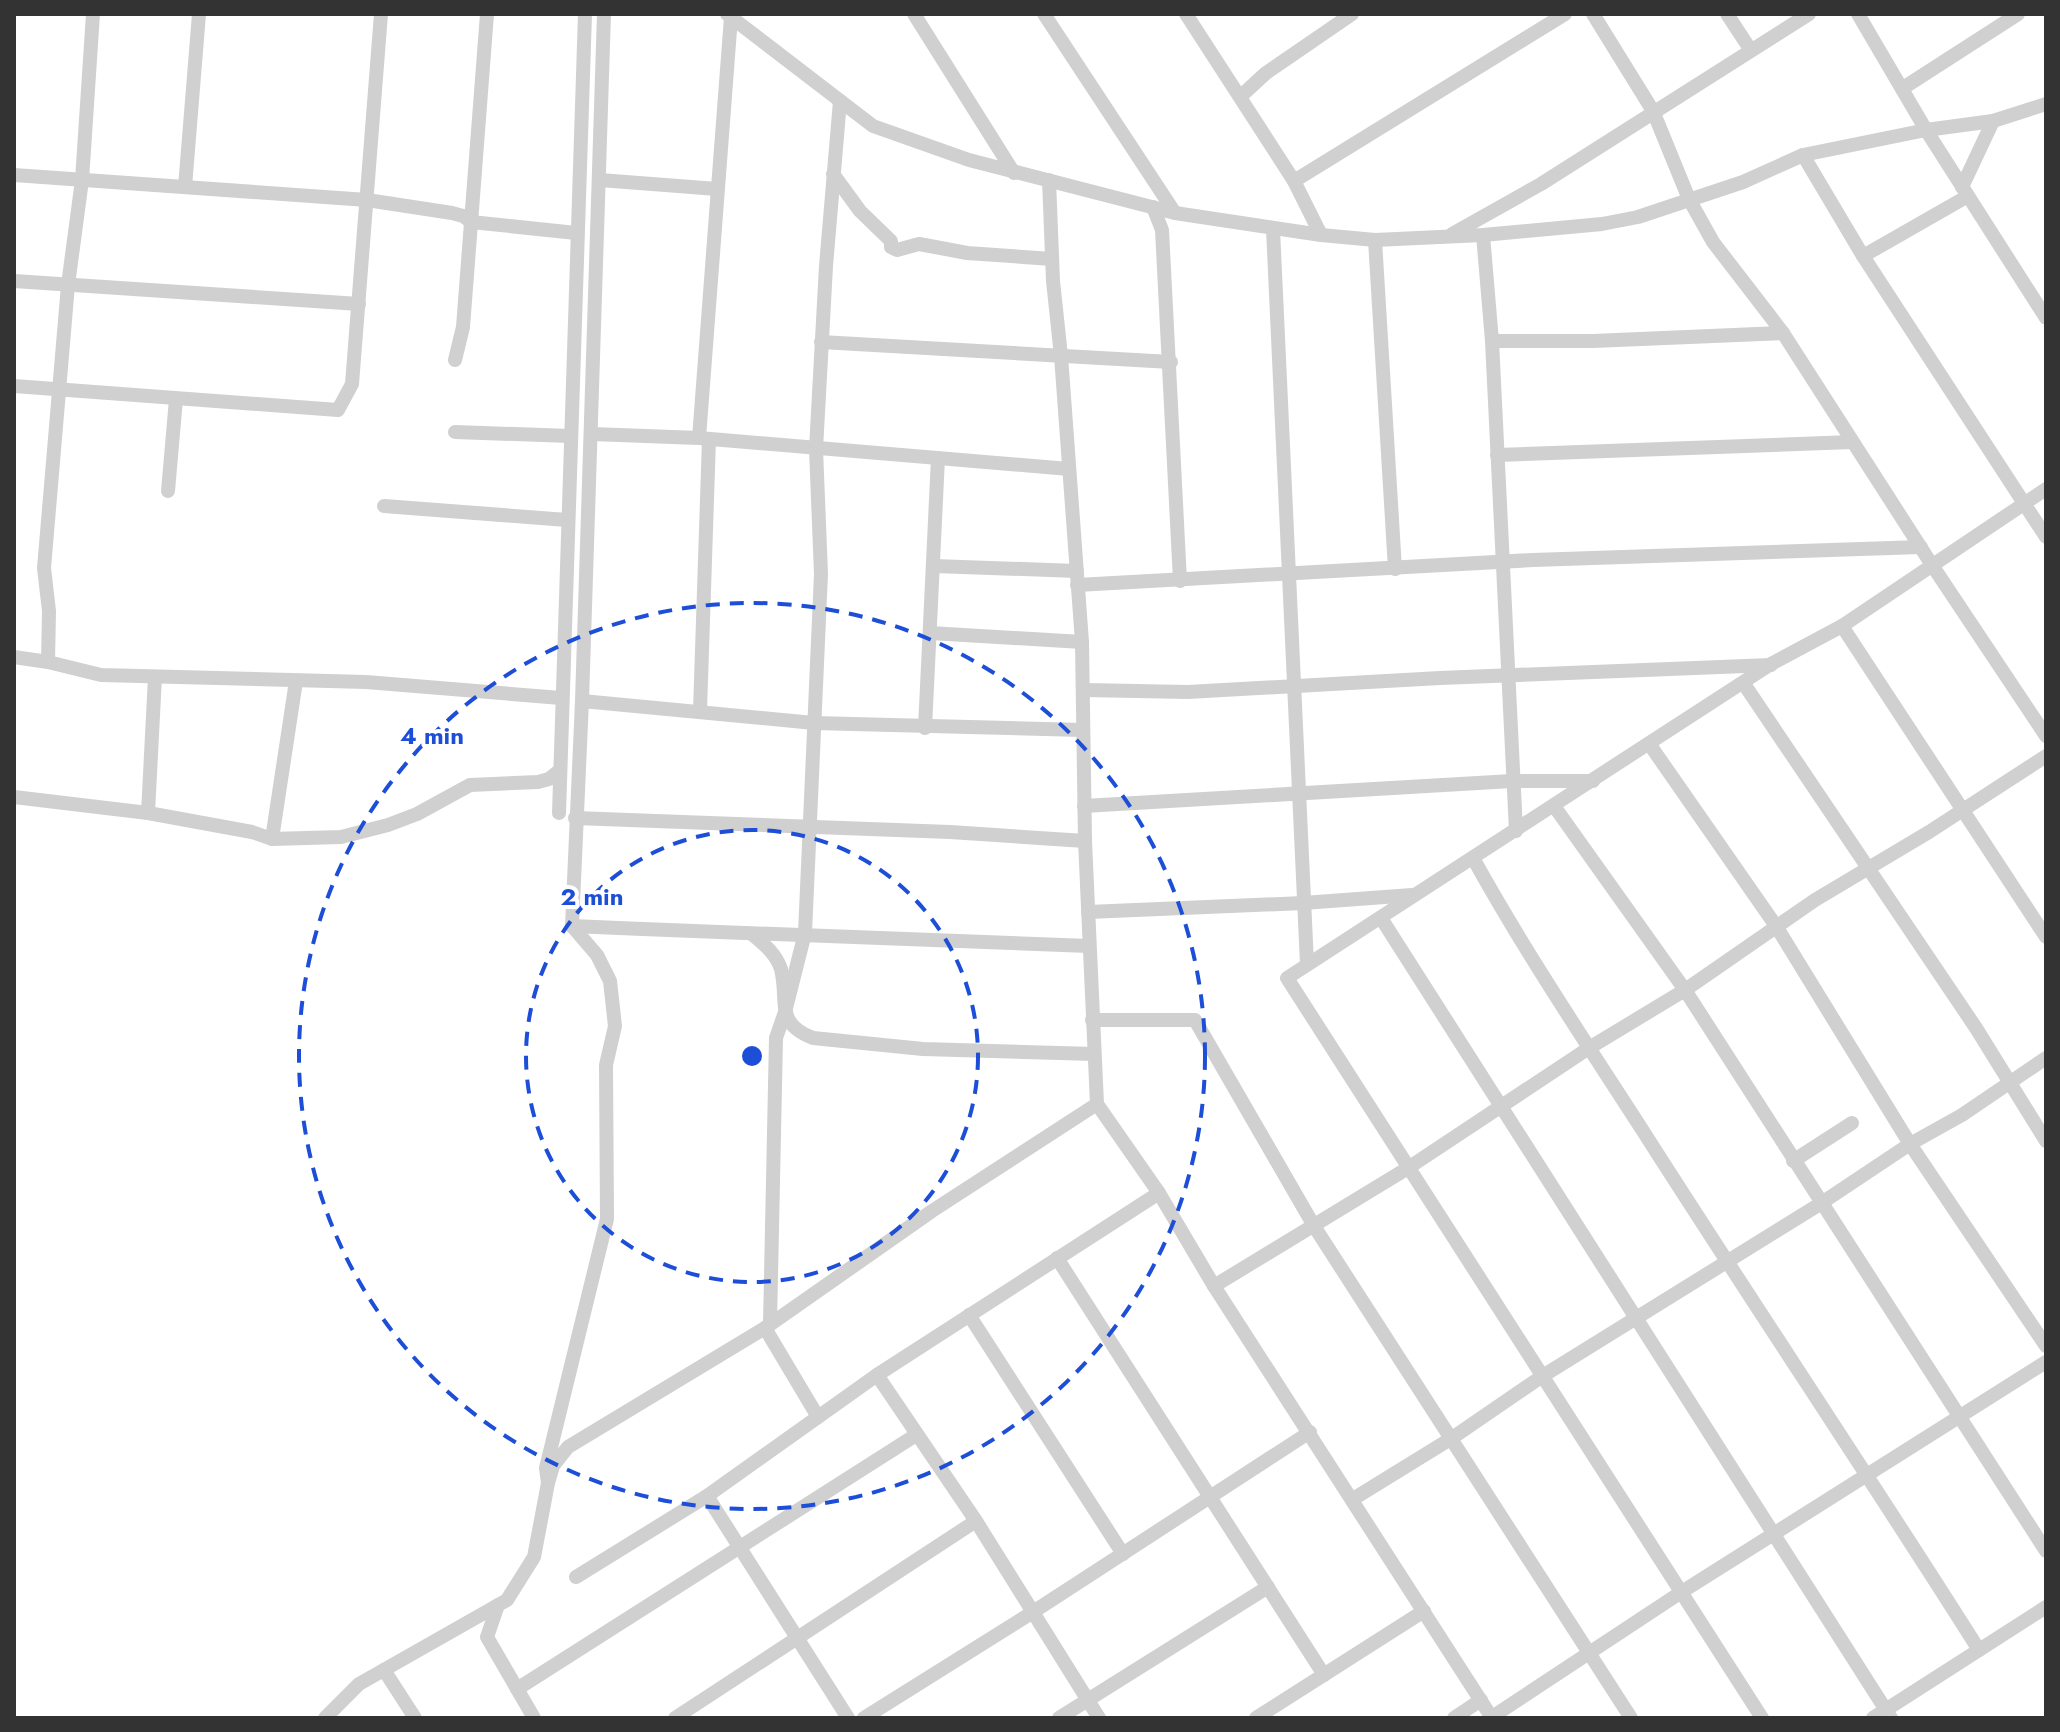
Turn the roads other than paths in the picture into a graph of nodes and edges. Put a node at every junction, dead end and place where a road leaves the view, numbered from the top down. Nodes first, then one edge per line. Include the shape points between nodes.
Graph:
1 (93, 14) edge
2 (199, 14) edge
3 (381, 14) edge
4 (487, 14) edge
5 (585, 14) edge
6 (604, 14) edge
7 (914, 14) edge
8 (1044, 14) edge
9 (1186, 14) edge
10 (1352, 14) edge
11 (1565, 14) edge
12 (1593, 14) edge
13 (1727, 14) edge
14 (1809, 14) edge
15 (1858, 14) edge
16 (2018, 14) edge
17 (729, 15) edge
18 (1750, 49) junction
19 (1903, 88) junction
20 (1241, 96) junction
21 (840, 101) junction
22 (2046, 104) edge
23 (1653, 111) junction
24 (1993, 121) junction
25 (1926, 130) junction
26 (1803, 155) junction
27 (1014, 173) junction
28 (833, 174) junction
29 (14, 175) edge
30 (82, 180) junction
31 (600, 180) junction
32 (1049, 180) junction
33 (1294, 181) junction
34 (185, 187) junction
35 (717, 189) junction
36 (1965, 192) junction
37 (1689, 199) junction
38 (367, 200) junction
39 (1153, 207) junction
40 (1175, 213) junction
41 (471, 222) junction
42 (1273, 229) junction
43 (576, 233) junction
44 (1321, 235) junction
45 (1483, 235) junction
46 (1446, 237) junction
47 (1375, 240) junction
48 (1863, 256) junction
49 (1052, 259) junction
50 (14, 281) edge
51 (68, 285) junction
52 (359, 304) junction
53 (2046, 318) edge
54 (1783, 333) junction
55 (1492, 341) junction
56 (821, 342) junction
57 (1061, 356) junction
58 (455, 360) dead end
59 (1171, 362) junction
60 (14, 386) edge
61 (60, 389) junction
62 (176, 399) junction
63 (455, 432) dead end
64 (592, 434) junction
65 (570, 436) junction
66 (704, 438) junction
67 (1852, 442) junction
68 (816, 449) junction
69 (1497, 455) junction
70 (938, 458) junction
71 (1069, 469) junction
72 (2046, 489) edge
73 (168, 491) dead end
74 (2024, 504) junction
75 (384, 506) dead end
76 (567, 520) junction
77 (2046, 537) edge
78 (1921, 547) junction
79 (1502, 561) junction
80 (1932, 565) junction
81 (934, 566) junction
82 (1395, 569) junction
83 (1288, 575) junction
84 (1077, 578) junction
85 (1180, 581) junction
86 (1842, 626) junction
87 (930, 633) junction
88 (1082, 642) junction
89 (14, 657) edge
90 (48, 662) junction
91 (1771, 664) junction
92 (1508, 676) junction
93 (155, 677) junction
94 (296, 681) junction
95 (1744, 684) junction
96 (1293, 685) junction
97 (1084, 690) junction
98 (561, 698) junction
99 (582, 701) junction
100 (700, 711) junction
101 (814, 723) junction
102 (925, 728) junction
103 (1083, 730) junction
104 (2046, 736) edge
105 (1650, 745) junction
106 (2046, 756) edge
107 (559, 771) junction
108 (1512, 781) junction
109 (1593, 781) junction
110 (1298, 793) junction
111 (14, 797) edge
112 (1084, 806) junction
113 (1554, 806) junction
114 (1961, 810) junction
115 (148, 813) junction
116 (559, 813) dead end
117 (575, 818) junction
118 (811, 829) junction
119 (1516, 831) junction
120 (272, 839) junction
121 (1085, 841) junction
122 (1473, 858) junction
123 (1869, 868) junction
124 (1416, 894) junction
125 (1303, 903) junction
126 (1088, 912) junction
127 (1381, 918) junction
128 (572, 926) junction
129 (1776, 926) junction
130 (805, 933) junction
131 (753, 935) junction
132 (2046, 937) edge
133 (1089, 946) junction
134 (1307, 964) junction
135 (1685, 990) junction
136 (785, 1012) junction
137 (1092, 1020) junction
138 (1589, 1048) junction
139 (1094, 1054) junction
140 (2046, 1058) edge
141 (2009, 1083) junction
142 (1097, 1104) junction
143 (1502, 1106) junction
144 (1852, 1123) dead end
145 (2046, 1141) edge
146 (1910, 1144) junction
147 (1793, 1161) junction
148 (1408, 1168) junction
149 (1159, 1193) junction
150 (1820, 1204) junction
151 (1314, 1226) junction
152 (1057, 1258) junction
153 (1726, 1261) junction
154 (1214, 1286) junction
155 (969, 1315) junction
156 (1636, 1318) junction
157 (768, 1326) junction
158 (2046, 1346) edge
159 (2046, 1362) edge
160 (877, 1375) junction
161 (1541, 1377) junction
162 (1958, 1415) junction
163 (818, 1417) junction
164 (1310, 1432) junction
165 (916, 1435) junction
166 (1452, 1438) junction
167 (1868, 1474) junction
168 (548, 1483) junction
169 (707, 1496) junction
170 (1211, 1496) junction
171 (1353, 1499) junction
172 (976, 1521) junction
173 (1772, 1534) junction
174 (739, 1549) junction
175 (2046, 1551) edge
176 (1123, 1554) junction
177 (576, 1577) dead end
178 (1268, 1587) junction
179 (1680, 1593) junction
180 (498, 1605) junction
181 (2046, 1607) edge
182 (1424, 1611) junction
183 (1033, 1612) junction
184 (798, 1638) junction
185 (1979, 1650) junction
186 (1589, 1653) junction
187 (384, 1670) junction
188 (1324, 1675) junction
189 (517, 1689) junction
190 (1088, 1699) junction
191 (1481, 1700) junction
192 (1883, 1715) edge
193 (325, 1718) edge
194 (415, 1718) edge
195 (534, 1718) edge
196 (675, 1718) edge
197 (848, 1718) edge
198 (864, 1718) edge
199 (1059, 1718) edge
200 (1099, 1718) edge
201 (1256, 1718) edge
202 (1454, 1718) edge
203 (1492, 1718) edge
204 (1631, 1718) edge
205 (1762, 1718) edge

1 - 30 street
2 - 34 street
3 - 38 street
4 - 41 street
5 - 43 street
6 - 31 street
7 - 27 street
8 - 40 street
9 - 20 street
10 - 20 street
11 - 33 street
12 - 23 street
13 - 18 street
14 - 18 street
15 - 19 street
16 - 19 street
17 - 21 street
17 - 35 street
18 - 23 street
19 - 25 street
20 - 33 street
21 - 27 street via 873,126
21 - 28 street
22 - 24 street
23 - 37 street
23 - 46 street via 1541,184
24 - 25 street
24 - 36 street
25 - 26 street
25 - 36 street
26 - 37 street
26 - 48 street
27 - 32 street
28 - 49 street via 897,250 919,244
28 - 56 street
29 - 30 street
30 - 34 street
30 - 51 street
31 - 35 street
31 - 64 street
32 - 39 street
32 - 49 street
33 - 44 street
34 - 38 street
35 - 66 street
36 - 48 street
36 - 53 street
37 - 45 street via 1602,224
37 - 54 street via 1713,242
38 - 41 street via 452,213
38 - 52 street
39 - 40 street
39 - 59 street via 1162,230
40 - 42 street
41 - 43 street
41 - 58 street via 463,327
42 - 44 street
42 - 83 street
43 - 65 street
44 - 47 street
45 - 46 street
45 - 55 street
46 - 47 street
47 - 82 street
48 - 74 street
49 - 57 street
50 - 51 street
51 - 52 street
51 - 61 street
52 - 62 street via 352,384 338,410
54 - 55 street
54 - 67 street
55 - 69 street
56 - 57 street
56 - 68 street
57 - 59 street
57 - 71 street
59 - 85 street
60 - 61 street
61 - 62 street
61 - 90 street via 44,568
62 - 73 street
63 - 65 street
64 - 66 street
64 - 99 street
65 - 76 street
66 - 68 street
66 - 100 street
67 - 69 street
67 - 78 street
68 - 70 street
68 - 101 street via 821,574
69 - 79 street
70 - 71 street
70 - 81 street
71 - 84 street
72 - 74 street
74 - 77 street
74 - 80 street
75 - 76 street
76 - 98 street
78 - 79 street
78 - 80 street
79 - 82 street
79 - 92 street
80 - 86 street
80 - 104 street
81 - 84 street
81 - 87 street
82 - 83 street
83 - 85 street
83 - 96 street
84 - 85 street
84 - 88 street
86 - 91 street
86 - 114 street
87 - 88 street
87 - 102 street
88 - 97 street
89 - 90 street
90 - 93 street via 101,675
91 - 92 street
91 - 95 street
92 - 96 street
92 - 108 street
93 - 94 street
93 - 115 street
94 - 98 street
94 - 120 street
95 - 105 street
95 - 123 street
96 - 97 street via 1188,692
96 - 110 street
97 - 103 street
98 - 107 street
99 - 100 street
99 - 117 street
100 - 101 street
101 - 102 street
101 - 118 street
102 - 103 street
103 - 112 street
105 - 109 street
105 - 129 street
106 - 114 street
107 - 116 street
107 - 120 street via 538,782 470,785 417,814 341,837
108 - 109 street
108 - 110 street
108 - 119 street
109 - 113 street
110 - 112 street
110 - 125 street
111 - 115 street
112 - 121 street
113 - 119 street
113 - 135 street
114 - 123 street
114 - 132 street
115 - 120 street
117 - 118 street
117 - 128 street
118 - 121 street
118 - 130 street
119 - 122 street
121 - 126 street
122 - 124 street
122 - 138 street
123 - 129 street
123 - 141 street
124 - 125 street
124 - 127 street
125 - 126 street
125 - 134 street
126 - 133 street
127 - 134 street
127 - 143 street
128 - 131 street
128 - 168 street via 597,955 610,981 615,1026 606,1065 607,1219 546,1468
129 - 135 street
129 - 146 street
130 - 131 street
130 - 133 street
130 - 136 street
131 - 136 street via 773,953 781,970
133 - 137 street
134 - 148 street via 1287,978
135 - 138 street
135 - 147 street
136 - 139 street via 796,1031 813,1038 923,1049
136 - 157 street via 776,1038
137 - 139 street
137 - 151 street via 1195,1020
138 - 143 street
138 - 153 street
139 - 142 street
140 - 141 street
141 - 145 street
141 - 146 street
142 - 149 street
142 - 157 street
143 - 148 street
143 - 156 street
144 - 147 street
146 - 150 street
146 - 158 street
147 - 150 street
148 - 151 street
148 - 161 street
149 - 152 street
149 - 154 street
150 - 153 street
150 - 162 street
151 - 154 street
151 - 166 street
152 - 155 street
152 - 170 street
153 - 156 street
153 - 167 street
154 - 164 street
155 - 160 street
155 - 176 street
156 - 161 street
156 - 173 street
157 - 163 street
157 - 168 street via 568,1447
159 - 162 street
160 - 163 street
160 - 165 street
161 - 166 street
161 - 179 street
162 - 167 street
162 - 175 street
163 - 169 street
164 - 170 street
164 - 171 street
165 - 172 street
165 - 174 street
166 - 171 street
166 - 186 street
167 - 173 street
167 - 185 street
168 - 180 street via 534,1557 507,1600
169 - 174 street
169 - 177 street
170 - 176 street
170 - 178 street
171 - 182 street
172 - 183 street
172 - 184 street
173 - 179 street
173 - 192 street
174 - 184 street
174 - 189 street
176 - 183 street
178 - 188 street
178 - 190 street
179 - 186 street
179 - 205 street
180 - 187 street
180 - 189 street via 487,1637
181 - 185 street
182 - 188 street
182 - 191 street
183 - 190 street
183 - 198 street
184 - 196 street
184 - 197 street
185 - 192 street
186 - 203 street
186 - 204 street
187 - 193 street via 359,1684
187 - 194 street
188 - 201 street
189 - 195 street
190 - 199 street
190 - 200 street
191 - 202 street
191 - 203 street

